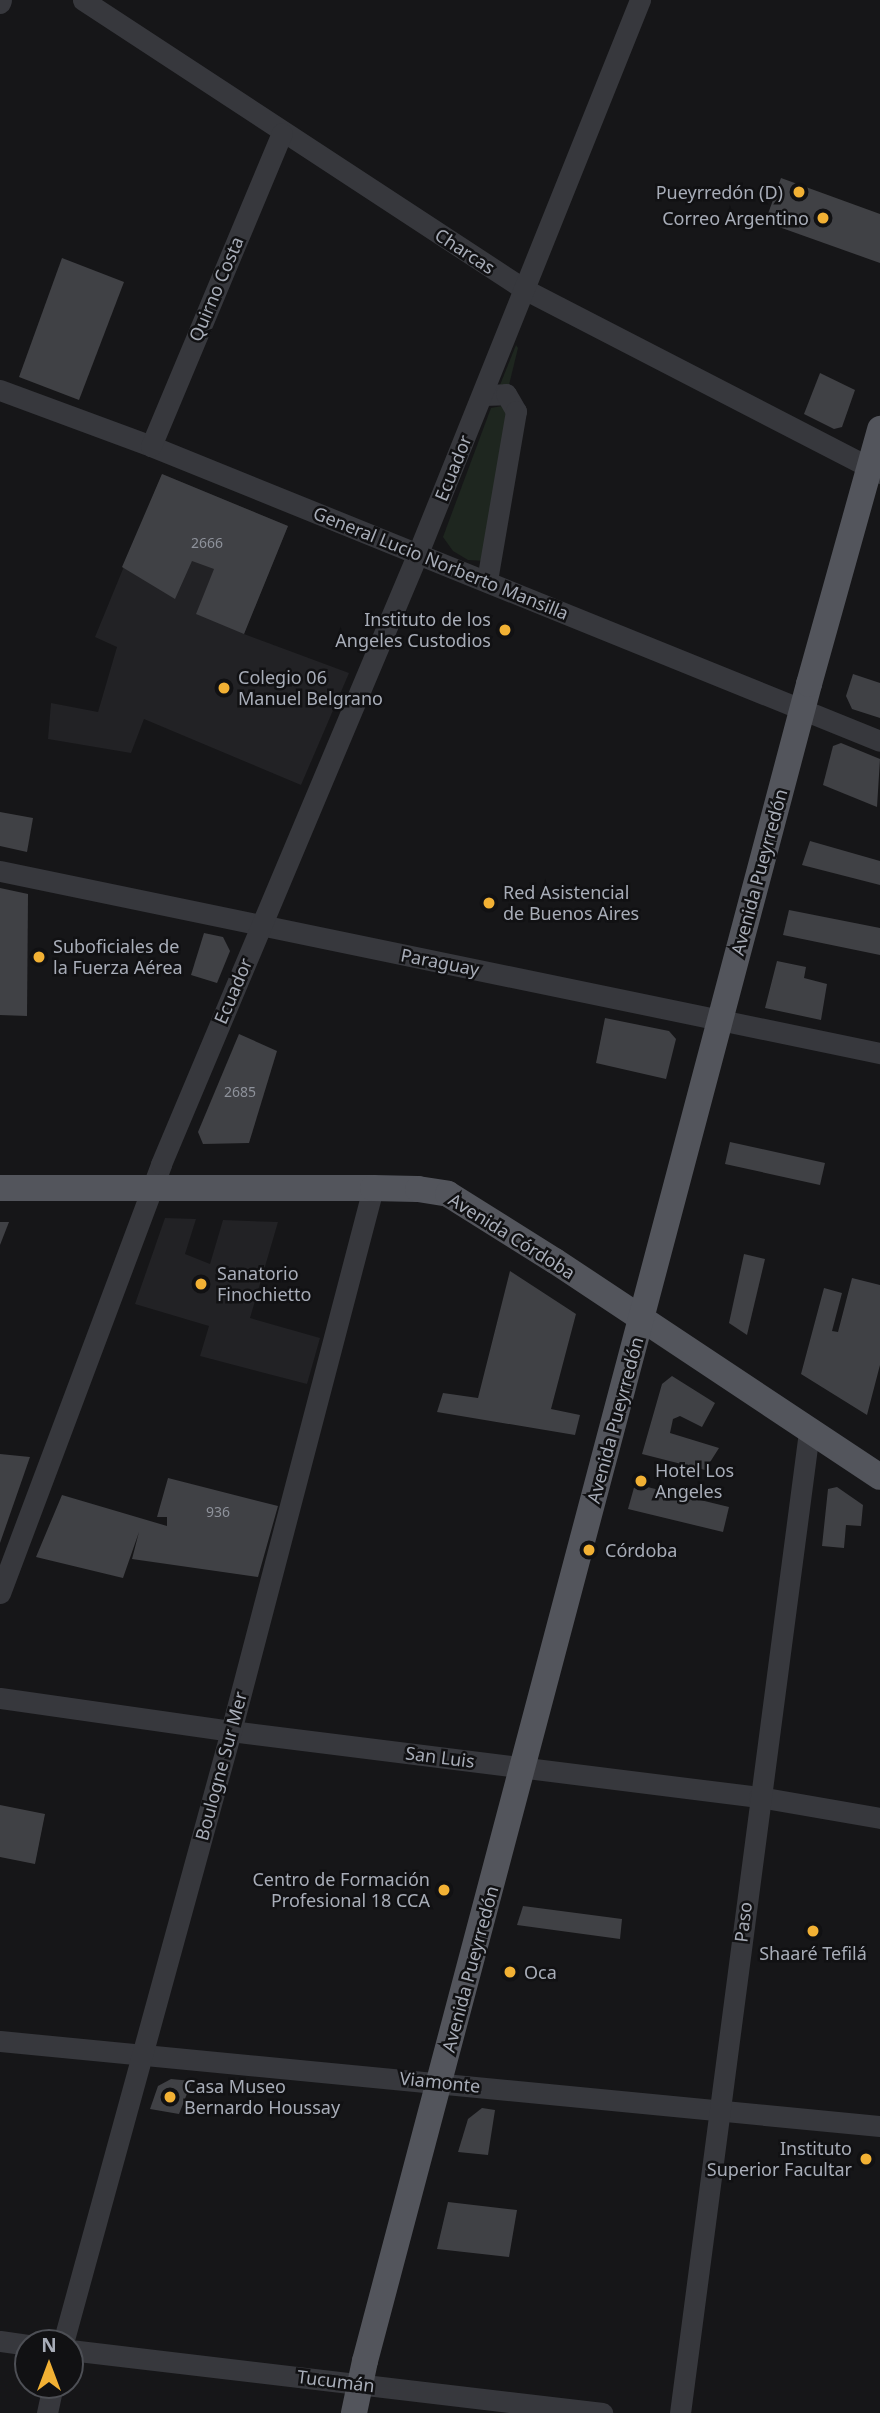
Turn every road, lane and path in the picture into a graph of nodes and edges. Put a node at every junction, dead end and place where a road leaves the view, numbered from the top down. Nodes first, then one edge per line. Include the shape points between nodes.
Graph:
1 (83, 0) edge
2 (640, 0) edge
3 (282, 132) junction
4 (524, 289) junction
5 (0, 390) edge
6 (483, 395) junction
7 (880, 429) edge
8 (151, 446) junction
9 (874, 470) edge
10 (418, 553) junction
11 (487, 581) junction
12 (802, 709) junction
13 (880, 741) edge
14 (0, 871) edge
15 (260, 926) junction
16 (720, 1019) junction
17 (880, 1053) edge
18 (152, 1186) junction
19 (0, 1188) edge
20 (373, 1188) junction
21 (642, 1318) junction
22 (809, 1432) junction
23 (880, 1477) edge
24 (0, 1593) edge
25 (0, 1698) edge
26 (231, 1731) junction
27 (524, 1768) junction
28 (758, 1797) junction
29 (880, 1818) edge
30 (0, 2041) edge
31 (142, 2054) junction
32 (440, 2081) junction
33 (720, 2111) junction
34 (880, 2126) edge
35 (67, 2329) edge
36 (84, 2352) edge
37 (359, 2384) junction
38 (354, 2413) edge
39 (603, 2413) edge
40 (680, 2413) edge

1 - 3 street, Charcas
2 - 4 street, Ecuador
3 - 4 street, Charcas
3 - 8 street, Quirno Costa
4 - 6 street, Ecuador
4 - 9 street, Charcas
5 - 8 street, General Lucio Norberto Mansilla
6 - 10 street, Ecuador
6 - 11 street via 506,394 516,411
7 - 9 main road, Avenida Pueyrredón
8 - 10 street, General Lucio Norberto Mansilla
9 - 12 main road, Avenida Pueyrredón
10 - 11 street, General Lucio Norberto Mansilla
10 - 15 street, Ecuador
11 - 12 street, General Lucio Norberto Mansilla
12 - 13 street, General Lucio Norberto Mansilla
12 - 16 main road, Avenida Pueyrredón
14 - 15 street, Paraguay
15 - 16 street, Paraguay
15 - 18 street, Ecuador
16 - 17 street, Paraguay
16 - 21 main road, Avenida Pueyrredón
18 - 19 main road, Avenida Córdoba
18 - 20 main road, Avenida Córdoba
18 - 24 street, Ecuador
20 - 21 main road, Avenida Córdoba via 433,1191 462,1201
20 - 26 street, Boulogne Sur Mer
21 - 22 main road, Avenida Córdoba
21 - 27 main road, Avenida Pueyrredón
22 - 23 main road, Avenida Córdoba
22 - 28 street, Paso
25 - 26 street, San Luis
26 - 27 street, San Luis
26 - 31 street, Boulogne Sur Mer
27 - 28 street, San Luis
27 - 32 main road, Avenida Pueyrredón
28 - 29 street, San Luis
28 - 33 street, Paso
30 - 31 street, Viamonte
31 - 32 street, Viamonte
31 - 35 street, Boulogne Sur Mer
32 - 33 street, Viamonte
32 - 37 main road, Avenida Pueyrredón
33 - 34 street, Viamonte
33 - 40 street, Paso
36 - 37 street, Tucumán
37 - 38 main road, Avenida Pueyrredón
37 - 39 street, Tucumán

